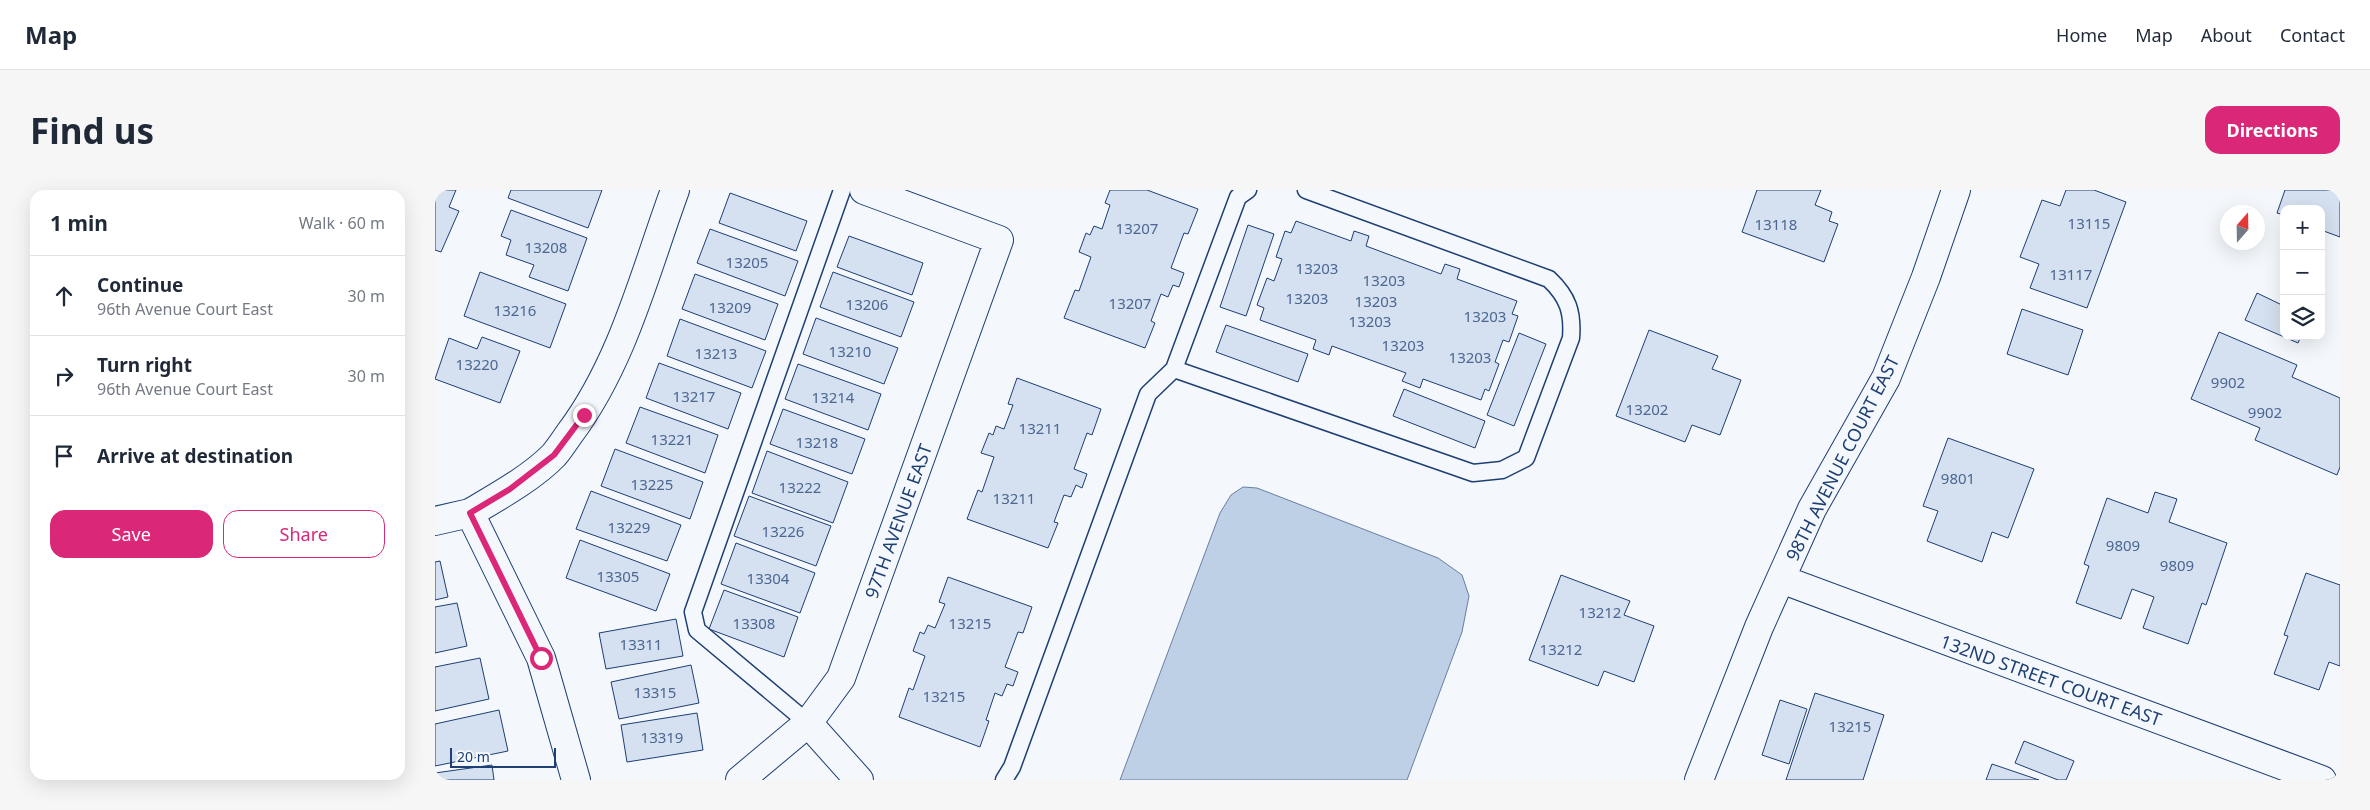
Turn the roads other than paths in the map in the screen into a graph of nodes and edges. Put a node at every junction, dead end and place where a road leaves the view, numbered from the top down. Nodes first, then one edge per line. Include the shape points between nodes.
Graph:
1 (675, 190) edge
2 (842, 190) edge
3 (864, 190) edge
4 (1249, 190) edge
5 (1306, 190) edge
6 (1956, 190) edge
7 (1174, 369) junction
8 (470, 513) junction
9 (435, 520) edge
10 (1781, 579) junction
11 (808, 723) junction
12 (576, 780) edge
13 (740, 780) edge
14 (859, 780) edge
15 (1004, 780) edge
16 (1699, 780) edge
17 (2322, 780) edge

1 - 8 street via 622,338 584,415 554,455 510,489
2 - 11 lane via 693,612 697,630
3 - 11 street, 97TH AVENUE EAST via 999,240 841,678
4 - 7 lane via 1238,197
5 - 7 lane via 1549,278 1562,291 1573,318 1571,338 1526,458 1503,470 1473,473
6 - 10 street, 98TH AVENUE COURT EAST via 1886,378 1812,509
7 - 15 lane via 1148,394 1012,767
8 - 9 street
8 - 12 street via 541,658
10 - 16 street, 98TH AVENUE COURT EAST
10 - 17 street, 132ND STREET COURT EAST
11 - 13 street, 97TH AVENUE EAST
11 - 14 street

